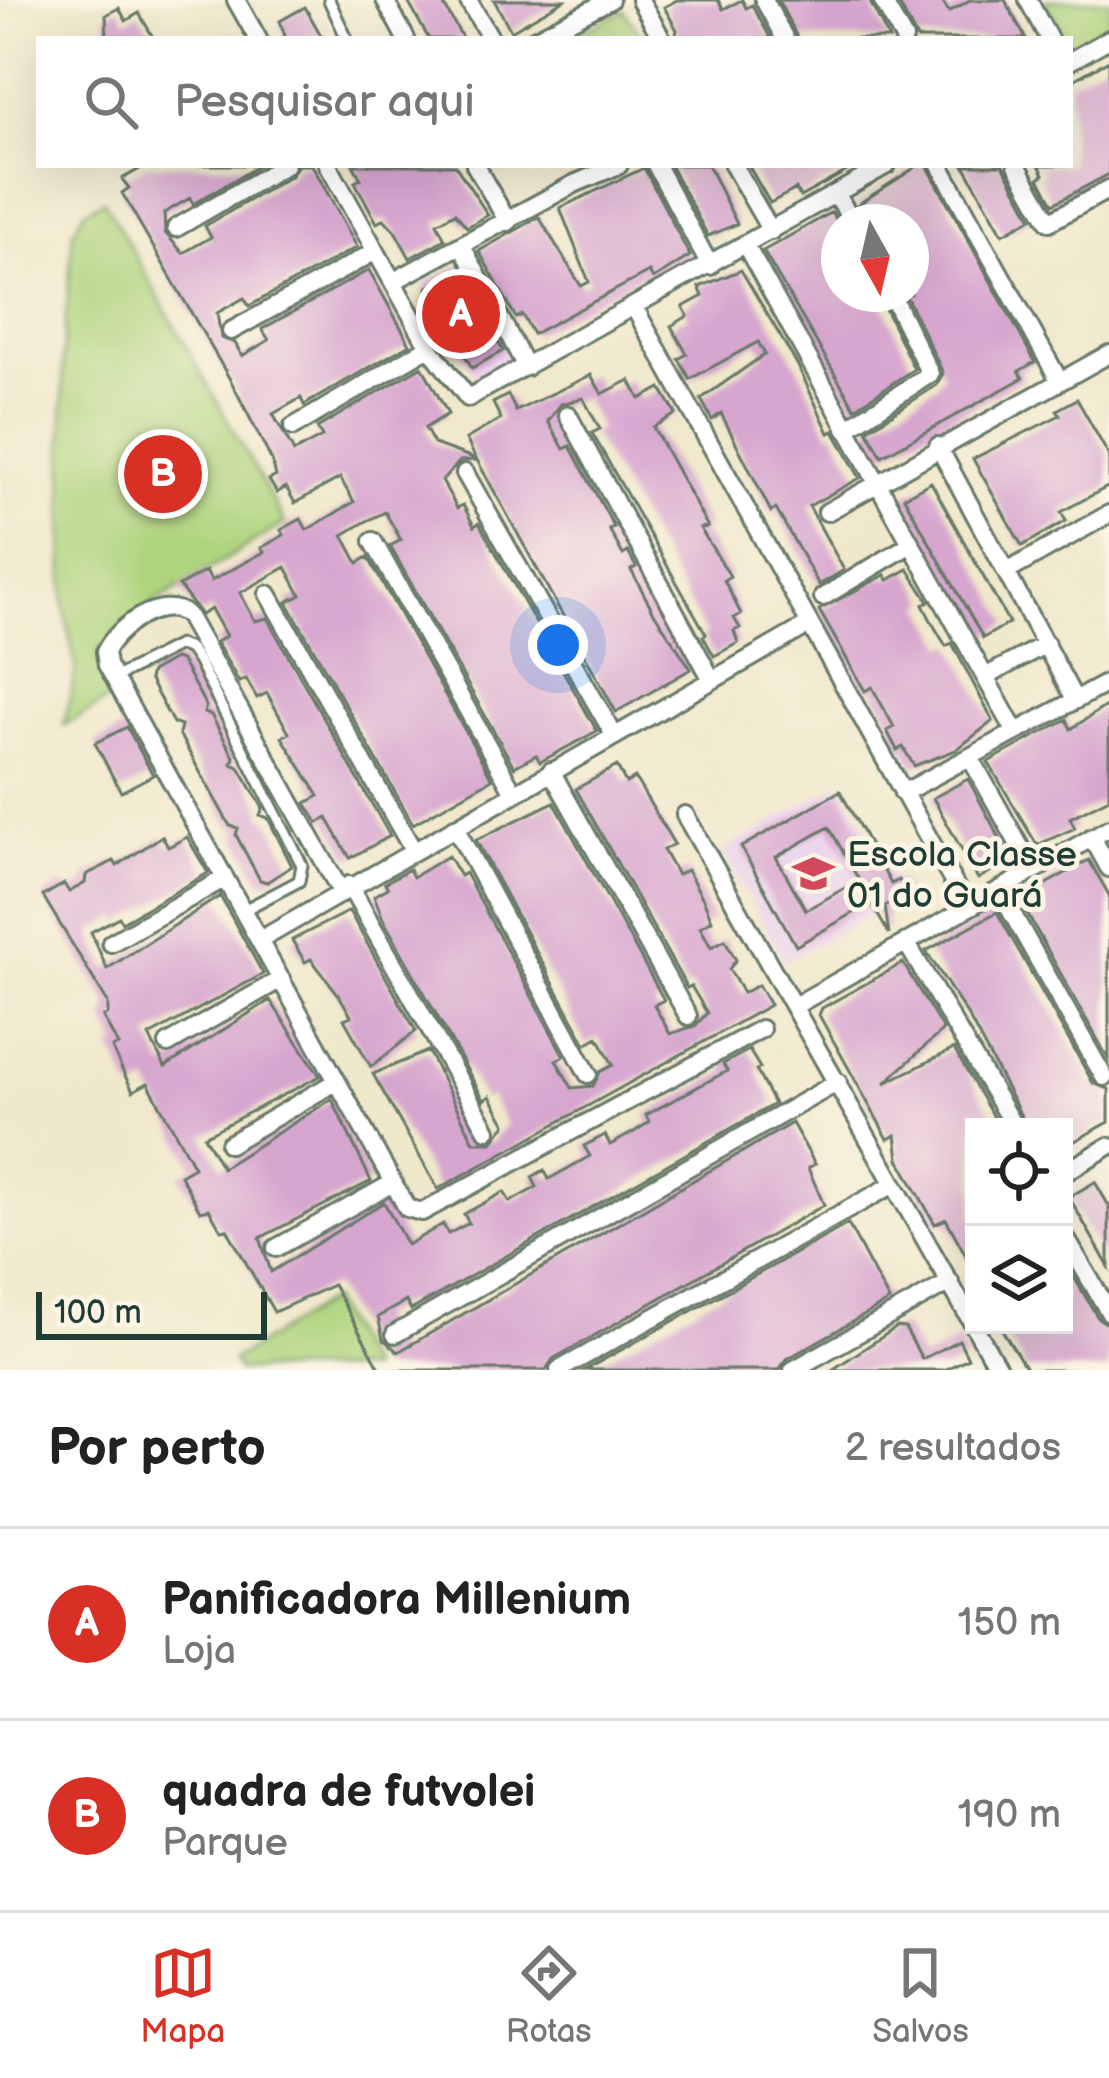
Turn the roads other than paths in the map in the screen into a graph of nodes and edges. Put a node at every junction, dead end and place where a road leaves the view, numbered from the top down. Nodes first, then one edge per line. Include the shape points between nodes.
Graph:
1 (236, 0) edge
2 (329, 0) edge
3 (385, 0) edge
4 (468, 0) edge
5 (610, 0) edge
6 (640, 0) edge
7 (764, 0) edge
8 (883, 0) edge
9 (1028, 0) edge
10 (256, 36) edge
11 (346, 36) edge
12 (401, 36) edge
13 (489, 36) edge
14 (540, 36) edge
15 (660, 36) edge
16 (783, 36) edge
17 (902, 36) edge
18 (1047, 36) edge
19 (1109, 39) edge
20 (1073, 59) edge
21 (280, 168) edge
22 (330, 168) edge
23 (477, 168) edge
24 (565, 168) edge
25 (613, 168) edge
26 (658, 168) edge
27 (736, 168) edge
28 (942, 168) edge
29 (1019, 168) edge
30 (858, 172) edge
31 (574, 184) junction
32 (1109, 189) edge
33 (837, 194) junction
34 (842, 204) edge
35 (508, 221) junction
36 (176, 228) dead end
37 (771, 231) junction
38 (461, 245) junction
39 (746, 246) junction
40 (376, 251) junction
41 (710, 266) junction
42 (394, 281) junction
43 (634, 307) junction
44 (900, 312) edge
45 (231, 331) dead end
46 (429, 347) junction
47 (1109, 354) edge
48 (526, 367) junction
49 (1059, 380) junction
50 (568, 416) dead end
51 (293, 427) dead end
52 (846, 429) junction
53 (938, 446) junction
54 (465, 472) dead end
55 (874, 481) junction
56 (827, 512) dead end
57 (1109, 514) edge
58 (373, 541) dead end
59 (910, 544) junction
60 (1008, 571) junction
61 (268, 594) dead end
62 (824, 597) dead end
63 (810, 624) junction
64 (1046, 644) junction
65 (985, 677) junction
66 (114, 678) junction
67 (712, 680) junction
68 (1109, 682) edge
69 (1075, 700) junction
70 (1015, 731) junction
71 (614, 735) junction
72 (970, 757) junction
73 (551, 771) junction
74 (903, 793) junction
75 (514, 794) junction
76 (686, 814) dead end
77 (455, 827) junction
78 (1101, 833) edge
79 (413, 850) junction
80 (1109, 868) edge
81 (1033, 870) junction
82 (225, 878) junction
83 (344, 888) junction
84 (999, 890) junction
85 (967, 907) junction
86 (244, 910) junction
87 (260, 940) junction
88 (906, 942) junction
89 (111, 943) dead end
90 (281, 979) junction
91 (796, 1005) junction
92 (688, 1016) dead end
93 (760, 1029) dead end
94 (168, 1044) dead end
95 (588, 1074) dead end
96 (1104, 1077) dead end
97 (337, 1082) junction
98 (838, 1082) junction
99 (1009, 1118) edge
100 (487, 1130) dead end
101 (229, 1144) dead end
102 (1108, 1149) edge
103 (1073, 1167) edge
104 (392, 1184) junction
105 (894, 1184) junction
106 (276, 1248) dead end
107 (1073, 1253) edge
108 (950, 1282) junction
109 (1109, 1312) edge
110 (394, 1334) dead end
111 (994, 1368) edge
112 (559, 1370) edge
113 (793, 1370) edge

1 - 10 street
2 - 11 lane
3 - 12 street
4 - 13 street
5 - 14 street
6 - 15 street
7 - 16 street
8 - 17 street
9 - 18 street
19 - 20 street
21 - 36 street
22 - 40 street
23 - 35 street
24 - 31 street
25 - 31 street
26 - 41 street
27 - 37 street
28 - 49 street
29 - 32 street via 1049,222
30 - 33 street
31 - 35 street
33 - 34 street
33 - 37 street
35 - 38 street
37 - 39 street
38 - 42 street
38 - 48 street
39 - 41 street
39 - 52 street
40 - 42 street
40 - 45 street
41 - 43 street
42 - 46 street
43 - 48 street
43 - 63 street
44 - 52 street via 929,374
46 - 48 street via 468,398
46 - 51 street
47 - 49 street
49 - 53 street
50 - 67 street
52 - 55 street
53 - 55 street
53 - 60 street
54 - 71 street
55 - 56 street
55 - 59 street
57 - 60 street
58 - 75 street
59 - 62 street
59 - 65 street
60 - 64 street
61 - 79 street
63 - 67 street
63 - 74 street
64 - 65 street
64 - 69 street
65 - 70 street
66 - 82 street
66 - 83 street via 105,652 116,637 156,610 182,610
66 - 86 lane via 178,645 198,661 302,865 299,881
67 - 71 street
68 - 69 street
69 - 70 street
70 - 72 street
71 - 73 street
72 - 74 street
72 - 81 street
73 - 75 street
73 - 92 street
74 - 85 street
75 - 77 street
76 - 91 street
77 - 79 street
77 - 95 street
78 - 80 street
78 - 81 street
79 - 83 street
81 - 84 street
82 - 86 street
82 - 89 street
83 - 87 street
83 - 100 street
84 - 85 street
84 - 96 street
85 - 88 street
86 - 87 street
87 - 90 street
88 - 91 street
88 - 99 street
90 - 94 street
90 - 97 street
91 - 98 street
93 - 104 street via 422,1211 407,1208
97 - 101 street
97 - 104 street
98 - 105 street
98 - 110 street
102 - 103 street
104 - 106 street
105 - 108 street
105 - 112 street
107 - 109 street
108 - 111 street
108 - 113 street

